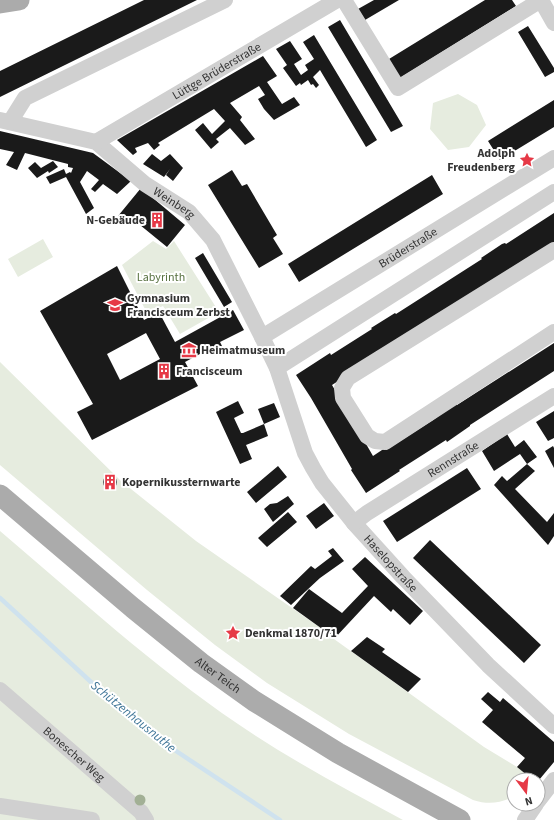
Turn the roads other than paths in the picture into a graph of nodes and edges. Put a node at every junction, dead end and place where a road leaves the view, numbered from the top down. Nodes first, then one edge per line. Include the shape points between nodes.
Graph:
1 (19, 0) edge
2 (225, 0) edge
3 (337, 0) edge
4 (344, 0) edge
5 (541, 0) edge
6 (0, 3) edge
7 (554, 23) edge
8 (5, 121) edge
9 (96, 142) junction
10 (554, 158) edge
11 (554, 192) edge
12 (554, 250) edge
13 (554, 332) edge
14 (262, 337) junction
15 (277, 368) junction
16 (554, 396) edge
17 (0, 495) edge
18 (354, 523) junction
19 (0, 690) edge
20 (554, 726) edge
21 (554, 780) edge
22 (546, 790) edge
23 (0, 806) edge
24 (92, 820) edge
25 (146, 820) edge
26 (460, 820) edge

1 - 6 main road
2 - 8 street via 25,98
3 - 9 street, Lüttge Brüderstraße
4 - 5 street via 398,88
5 - 7 street
8 - 9 street, Weinberg
9 - 14 street, Weinberg via 145,184 189,212 213,240
10 - 14 street, Brüderstraße
11 - 15 street
12 - 13 street via 348,378 342,388 343,398 367,436 375,441 385,442
14 - 15 street, Weinberg
15 - 18 street, Haselopstraße via 312,468
16 - 18 street, Rennstraße
17 - 26 main road, Alter Teich via 133,608 201,663 254,701 338,753
18 - 20 street, Haselopstraße via 488,665
19 - 25 street, Bonescher Weg via 141,812
21 - 22 street
23 - 24 street

